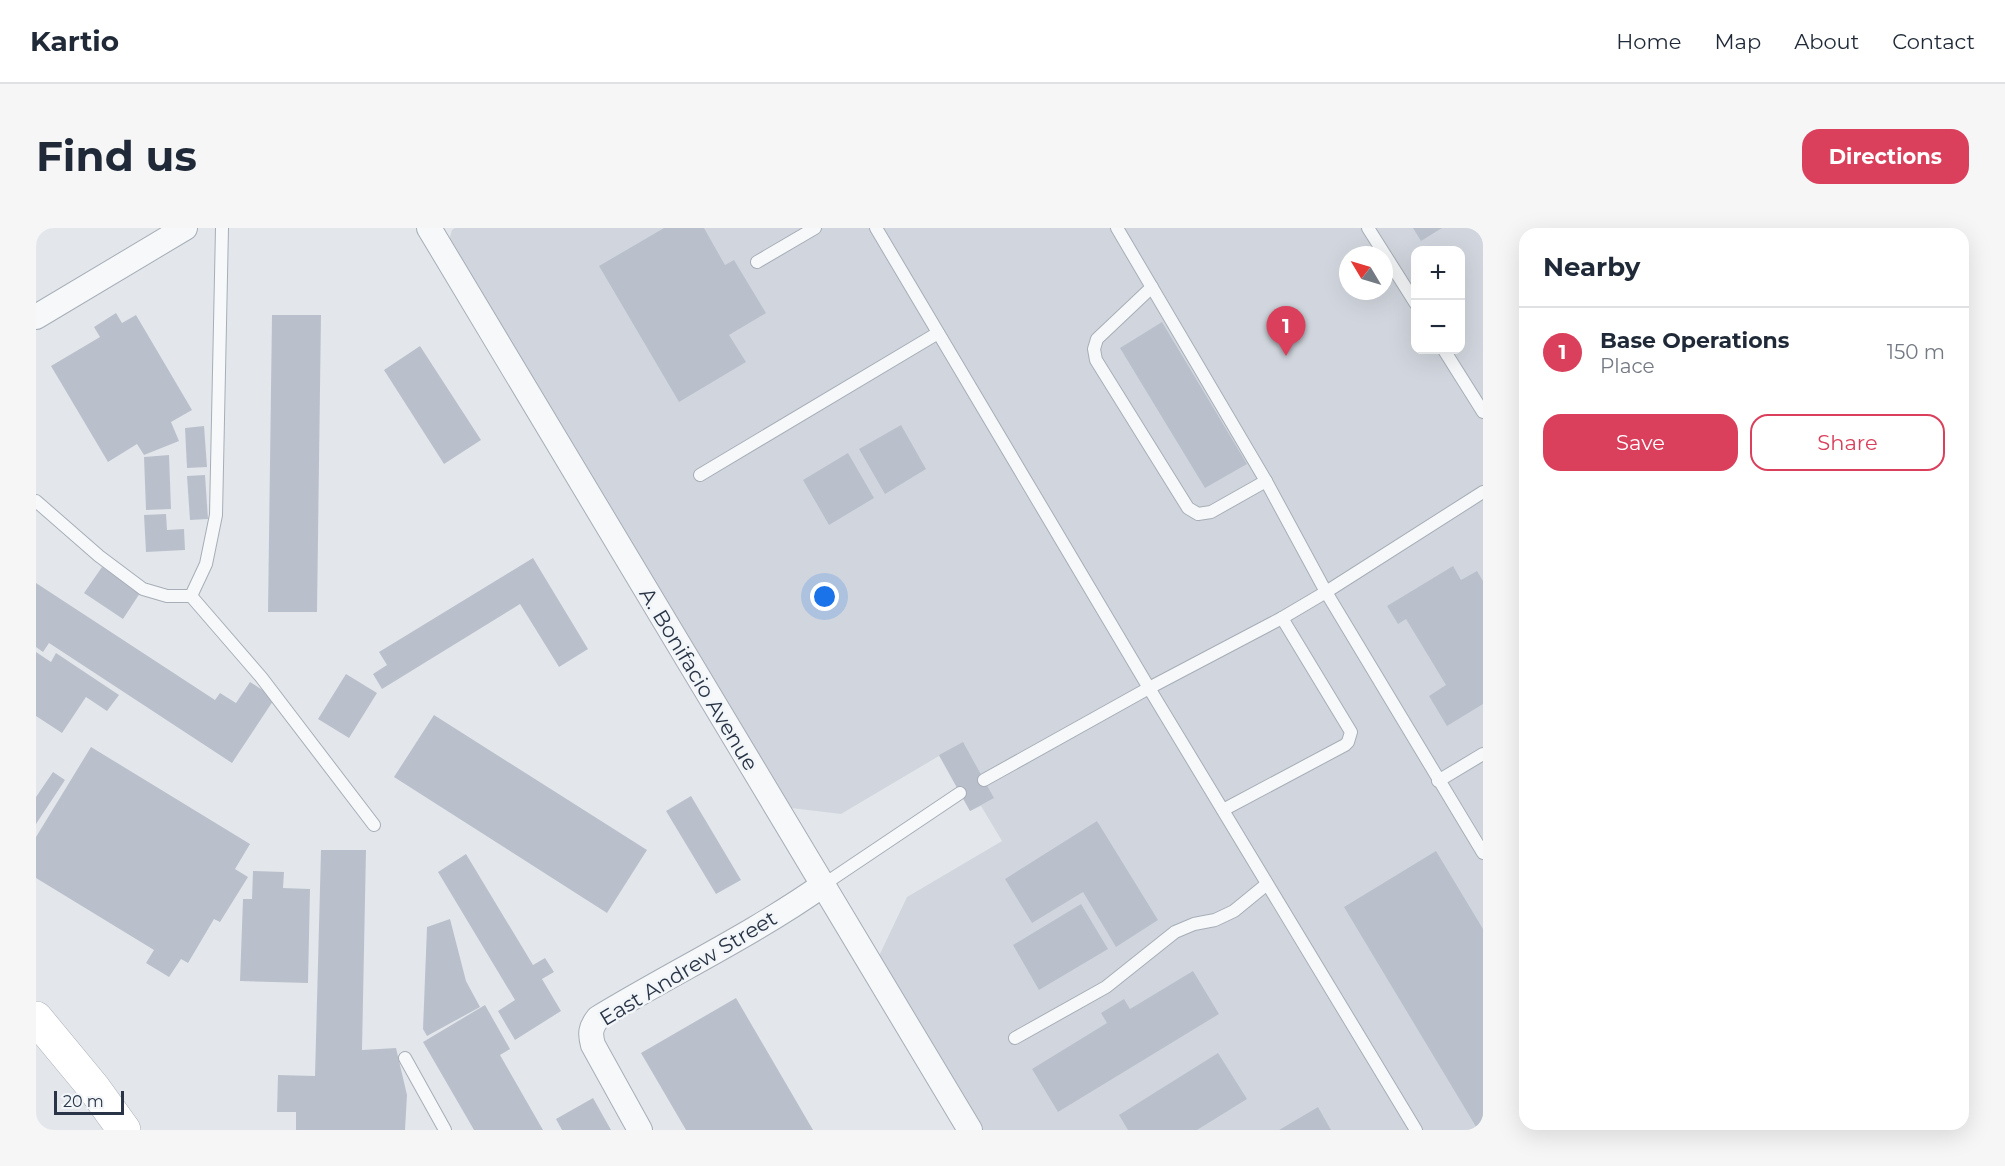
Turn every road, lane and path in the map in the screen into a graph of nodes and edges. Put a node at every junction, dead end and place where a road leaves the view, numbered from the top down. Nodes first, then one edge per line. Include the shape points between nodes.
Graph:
1 (185, 228) edge
2 (222, 228) edge
3 (429, 228) edge
4 (815, 228) edge
5 (876, 228) edge
6 (1117, 228) edge
7 (1368, 228) edge
8 (757, 262) dead end
9 (1152, 287) junction
10 (1413, 300) edge
11 (36, 317) edge
12 (938, 333) junction
13 (1447, 354) edge
14 (1483, 412) edge
15 (700, 475) dead end
16 (1266, 481) junction
17 (1483, 492) edge
18 (36, 501) edge
19 (1326, 592) junction
20 (191, 596) junction
21 (1282, 618) junction
22 (1149, 688) junction
23 (1483, 754) edge
24 (984, 780) dead end
25 (1438, 781) junction
26 (960, 793) dead end
27 (1223, 810) junction
28 (374, 825) dead end
29 (1483, 853) edge
30 (1267, 884) junction
31 (822, 885) junction
32 (36, 1018) edge
33 (1015, 1038) dead end
34 (405, 1058) dead end
35 (124, 1130) edge
36 (445, 1130) edge
37 (640, 1130) edge
38 (970, 1130) edge
39 (1416, 1130) edge

1 - 11 street
2 - 20 lane via 216,515 206,564
3 - 31 street, A. Bonifacio Avenue
4 - 8 lane
5 - 12 lane
6 - 9 lane
7 - 10 lane
9 - 16 lane
9 - 16 lane via 1097,339 1096,360 1188,508 1198,514 1211,512
12 - 15 lane
12 - 22 lane
13 - 14 lane
16 - 19 lane
17 - 19 lane
18 - 20 lane via 143,589 167,597
19 - 21 lane
19 - 25 lane
20 - 28 lane via 261,677
21 - 22 lane
21 - 27 lane via 1351,732 1350,737 1345,745
22 - 24 lane
22 - 27 lane
23 - 25 lane
25 - 29 lane
26 - 31 lane
27 - 30 lane
30 - 33 lane via 1215,920 1175,932 1106,987
30 - 39 lane
31 - 37 street, East Andrew Street via 598,1018 592,1026 593,1045
31 - 38 street, A. Bonifacio Avenue
32 - 35 main road
34 - 36 lane

